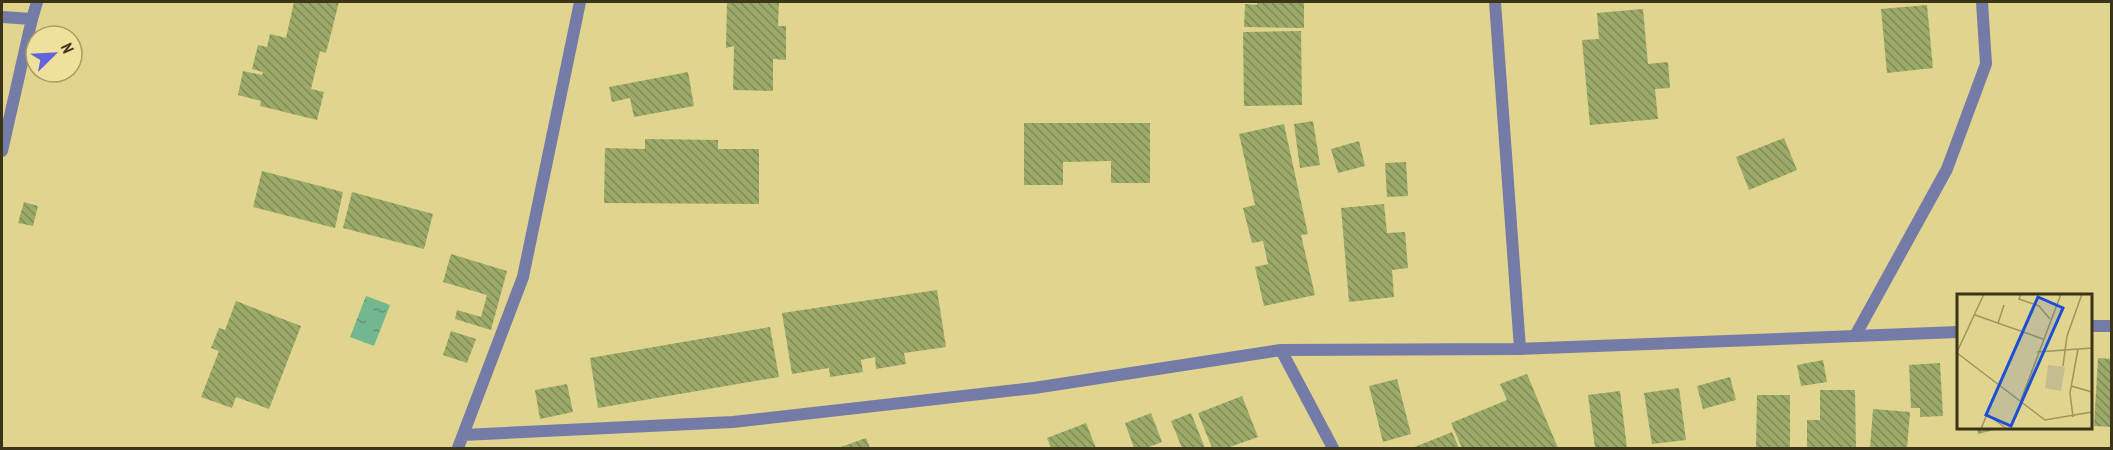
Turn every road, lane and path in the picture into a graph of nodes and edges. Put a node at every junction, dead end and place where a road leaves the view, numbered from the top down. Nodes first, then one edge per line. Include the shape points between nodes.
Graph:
1 (38, 2) edge
2 (580, 2) edge
3 (1495, 2) edge
4 (1982, 2) edge
5 (2, 17) edge
6 (32, 19) junction
7 (2, 151) edge
8 (2092, 326) edge
9 (2112, 326) edge
10 (1957, 332) edge
11 (1855, 336) junction
12 (1520, 349) junction
13 (1281, 350) junction
14 (462, 435) junction
15 (458, 448) edge
16 (1333, 448) edge

1 - 6 street
2 - 14 street via 523,277
3 - 12 street
4 - 11 street via 1986,64 1947,169
5 - 6 street
6 - 7 street
8 - 9 street
10 - 11 street
11 - 12 street
12 - 13 street
13 - 14 street via 1034,387 733,422
13 - 16 street
14 - 15 street

